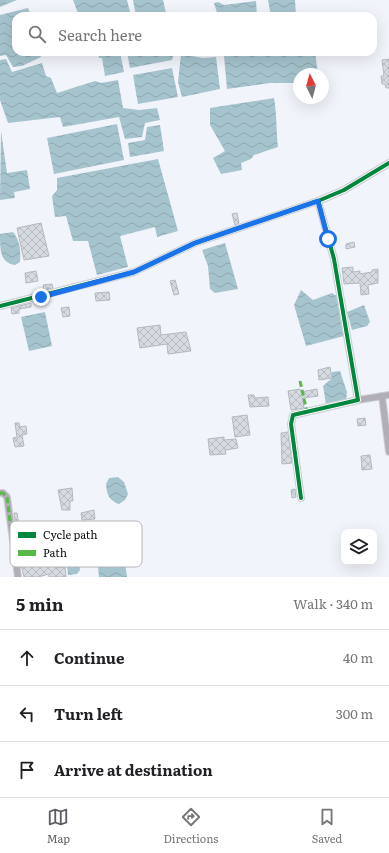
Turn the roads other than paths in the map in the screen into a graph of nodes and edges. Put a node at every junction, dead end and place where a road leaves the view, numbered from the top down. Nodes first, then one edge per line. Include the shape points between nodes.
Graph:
1 (389, 163) edge
2 (318, 201) junction
3 (0, 306) edge
4 (389, 395) edge
5 (382, 396) junction
6 (358, 400) junction
7 (389, 452) edge
8 (0, 493) edge
9 (301, 498) dead end
10 (10, 521) edge
11 (17, 567) edge
12 (18, 577) edge

1 - 2 street via 344,190
2 - 3 street via 195,243 134,272
2 - 6 street via 334,259
4 - 5 street
5 - 6 street
5 - 7 street
6 - 9 street via 293,415 291,424
8 - 10 street via 7,497
11 - 12 street

